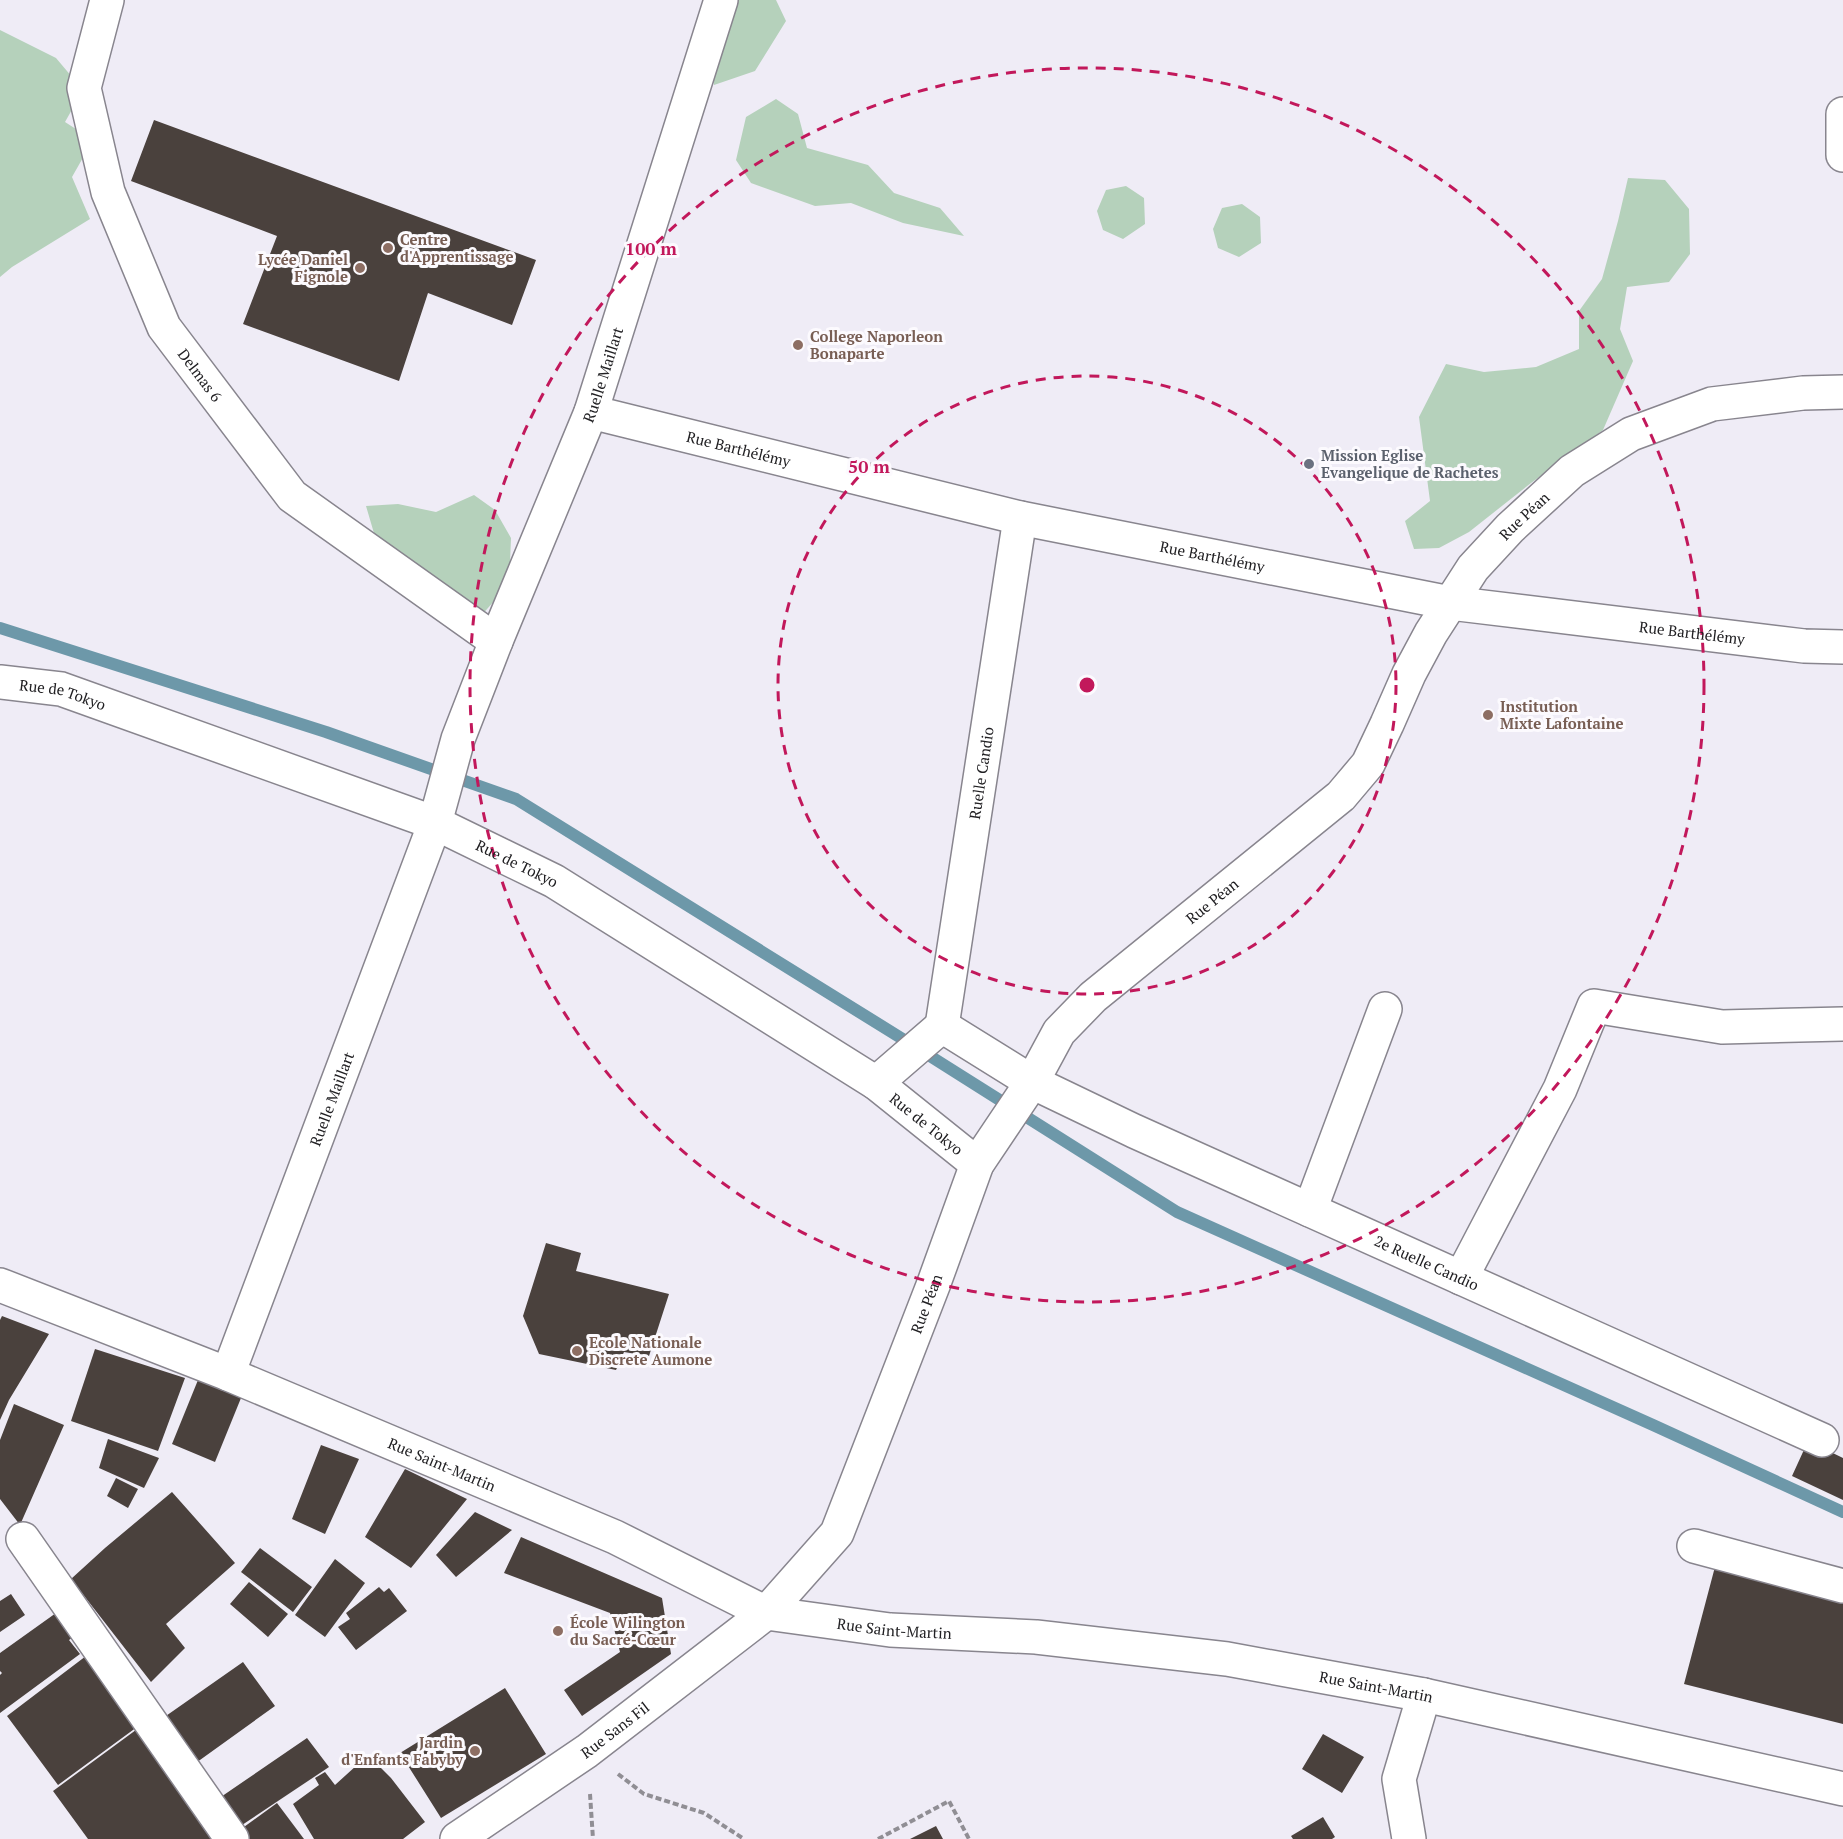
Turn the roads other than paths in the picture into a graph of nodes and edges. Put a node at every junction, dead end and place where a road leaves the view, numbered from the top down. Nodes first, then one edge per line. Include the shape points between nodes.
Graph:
1 (107, 0) edge
2 (722, 0) edge
3 (1843, 114) edge
4 (1843, 155) edge
5 (1843, 392) edge
6 (591, 412) junction
7 (1020, 518) junction
8 (1450, 603) junction
9 (496, 642) junction
10 (1843, 647) edge
11 (0, 682) edge
12 (435, 823) junction
13 (1385, 1009) dead end
14 (1843, 1024) edge
15 (942, 1026) junction
16 (1032, 1082) junction
17 (876, 1083) junction
18 (977, 1164) junction
19 (1310, 1210) junction
20 (1461, 1278) junction
21 (0, 1285) edge
22 (228, 1374) junction
23 (1822, 1440) dead end
24 (23, 1539) dead end
25 (1694, 1546) dead end
26 (1843, 1586) edge
27 (766, 1613) junction
28 (1424, 1695) junction
29 (1843, 1789) edge
30 (232, 1839) edge
31 (457, 1839) edge
32 (1408, 1839) edge

1 - 9 street, Delmas 6 via 84,88 108,192 164,327 292,496
2 - 6 street, Ruelle Maillart
3 - 4 street
5 - 8 street, Rue Péan via 1712,404 1632,434 1572,471 1510,528 1473,568
6 - 7 street, Rue Barthélémy
6 - 9 street, Ruelle Maillart
7 - 8 street, Rue Barthélémy
7 - 15 street, Ruelle Candio
8 - 10 street, Rue Barthélémy via 1804,646
8 - 16 street, Rue Péan via 1409,674 1368,764 1341,796 1093,997 1059,1032
9 - 12 street, Ruelle Maillart via 458,739
11 - 12 street, Rue de Tokyo via 61,689
12 - 17 street, Rue de Tokyo via 554,880
12 - 22 street, Ruelle Maillart
13 - 19 street
14 - 20 street via 1722,1027 1594,1005 1560,1089
15 - 16 street, 2e Ruelle Candio
15 - 17 street
16 - 18 street, Rue Péan
16 - 19 street, 2e Ruelle Candio
17 - 18 street, Rue de Tokyo
18 - 27 street, Rue Péan via 837,1533
19 - 20 street, 2e Ruelle Candio
20 - 23 street, 2e Ruelle Candio
21 - 22 street, Rue Saint-Martin
22 - 27 street, Rue Saint-Martin via 615,1537
24 - 30 street
25 - 26 street
27 - 28 street, Rue Saint-Martin via 890,1630 1036,1637 1227,1659
27 - 31 street, Rue Sans Fil via 587,1751
28 - 29 street, Rue Saint-Martin
28 - 32 street via 1399,1779

